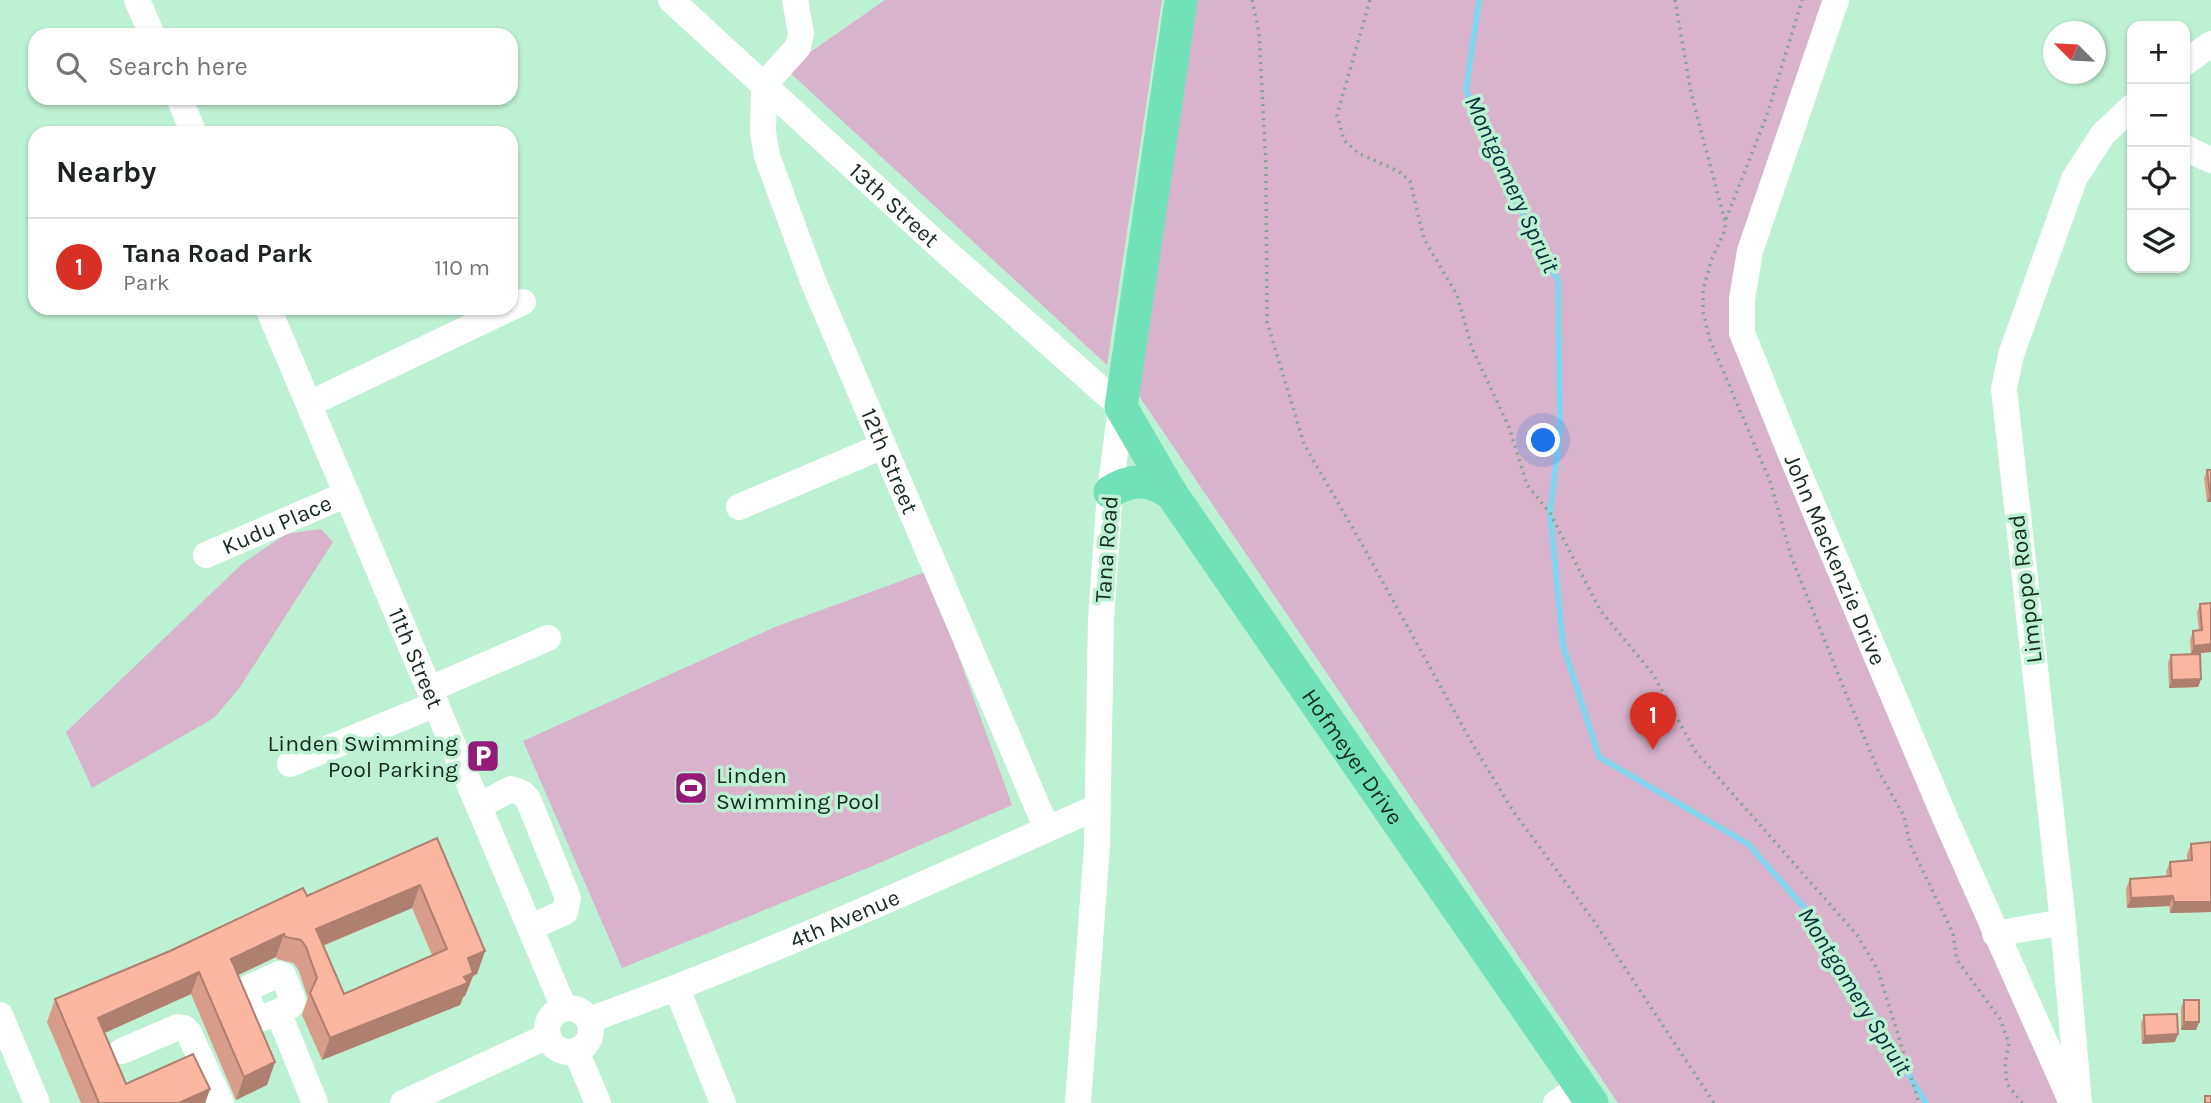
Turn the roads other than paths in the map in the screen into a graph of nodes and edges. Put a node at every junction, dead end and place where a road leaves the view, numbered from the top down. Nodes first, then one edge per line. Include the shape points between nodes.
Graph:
1 (137, 0) edge
2 (671, 0) edge
3 (794, 0) edge
4 (1181, 0) edge
5 (1836, 0) edge
6 (149, 28) edge
7 (2211, 44) edge
8 (2190, 59) edge
9 (764, 85) junction
10 (182, 105) edge
11 (2127, 117) edge
12 (191, 126) edge
13 (2190, 151) edge
14 (2211, 160) edge
15 (523, 302) dead end
16 (518, 304) edge
17 (271, 315) edge
18 (496, 315) edge
19 (309, 404) junction
20 (1121, 407) junction
21 (883, 446) junction
22 (1110, 492) junction
23 (1171, 493) junction
24 (347, 494) junction
25 (739, 507) dead end
26 (206, 555) dead end
27 (548, 638) dead end
28 (433, 697) junction
29 (290, 764) dead end
30 (480, 806) junction
31 (1097, 807) junction
32 (1047, 829) junction
33 (2063, 922) junction
34 (531, 927) junction
35 (1995, 934) junction
36 (677, 989) junction
37 (564, 1009) junction
38 (278, 1012) dead end
39 (0, 1015) edge
40 (589, 1020) junction
41 (548, 1036) junction
42 (122, 1051) dead end
43 (576, 1051) junction
44 (1576, 1097) edge
45 (37, 1103) edge
46 (221, 1103) edge
47 (315, 1103) edge
48 (403, 1103) edge
49 (598, 1103) edge
50 (723, 1103) edge
51 (1078, 1103) edge
52 (2072, 1103) edge
53 (2079, 1103) edge

1 - 6 street
2 - 9 street, 13th Street
3 - 9 street via 801,33 798,47
4 - 20 main road, Tana Road
5 - 35 street, John Mackenzie Drive via 1750,251 1742,333
7 - 8 street
9 - 20 street, 13th Street
9 - 21 street, 12th Street via 762,132 770,168
10 - 12 street
11 - 33 street, Limpopo Road via 2103,134 2074,179 2011,355 2004,389
13 - 14 street
15 - 16 street
17 - 19 street, 11th Street
18 - 19 street
19 - 24 street, 11th Street
20 - 22 street, Tana Road
20 - 23 main road, Hofmeyer Drive
21 - 25 street
21 - 32 street, 12th Street
22 - 23 main road via 1139,481
22 - 31 street, Tana Road via 1101,619
23 - 44 main road, Hofmeyer Drive
24 - 26 street, Kudu Place
24 - 28 street, 11th Street
27 - 28 street
28 - 29 street
28 - 30 street, 11th Street
30 - 34 street, 11th Street
30 - 34 street via 511,789 528,799 568,898 565,912
31 - 32 street, 4th Avenue
31 - 51 street, Tana Road
32 - 36 street, 4th Avenue
33 - 35 street
33 - 53 street, Limpopo Road
34 - 37 street, 11th Street
35 - 52 street, John Mackenzie Drive
36 - 40 street, 4th Avenue
36 - 50 street
37 - 40 street via 578,1010
37 - 41 street via 548,1022
38 - 47 street
39 - 45 street
40 - 43 street via 590,1035
41 - 43 street via 555,1048
41 - 48 street
42 - 46 street via 184,1028
43 - 49 street

